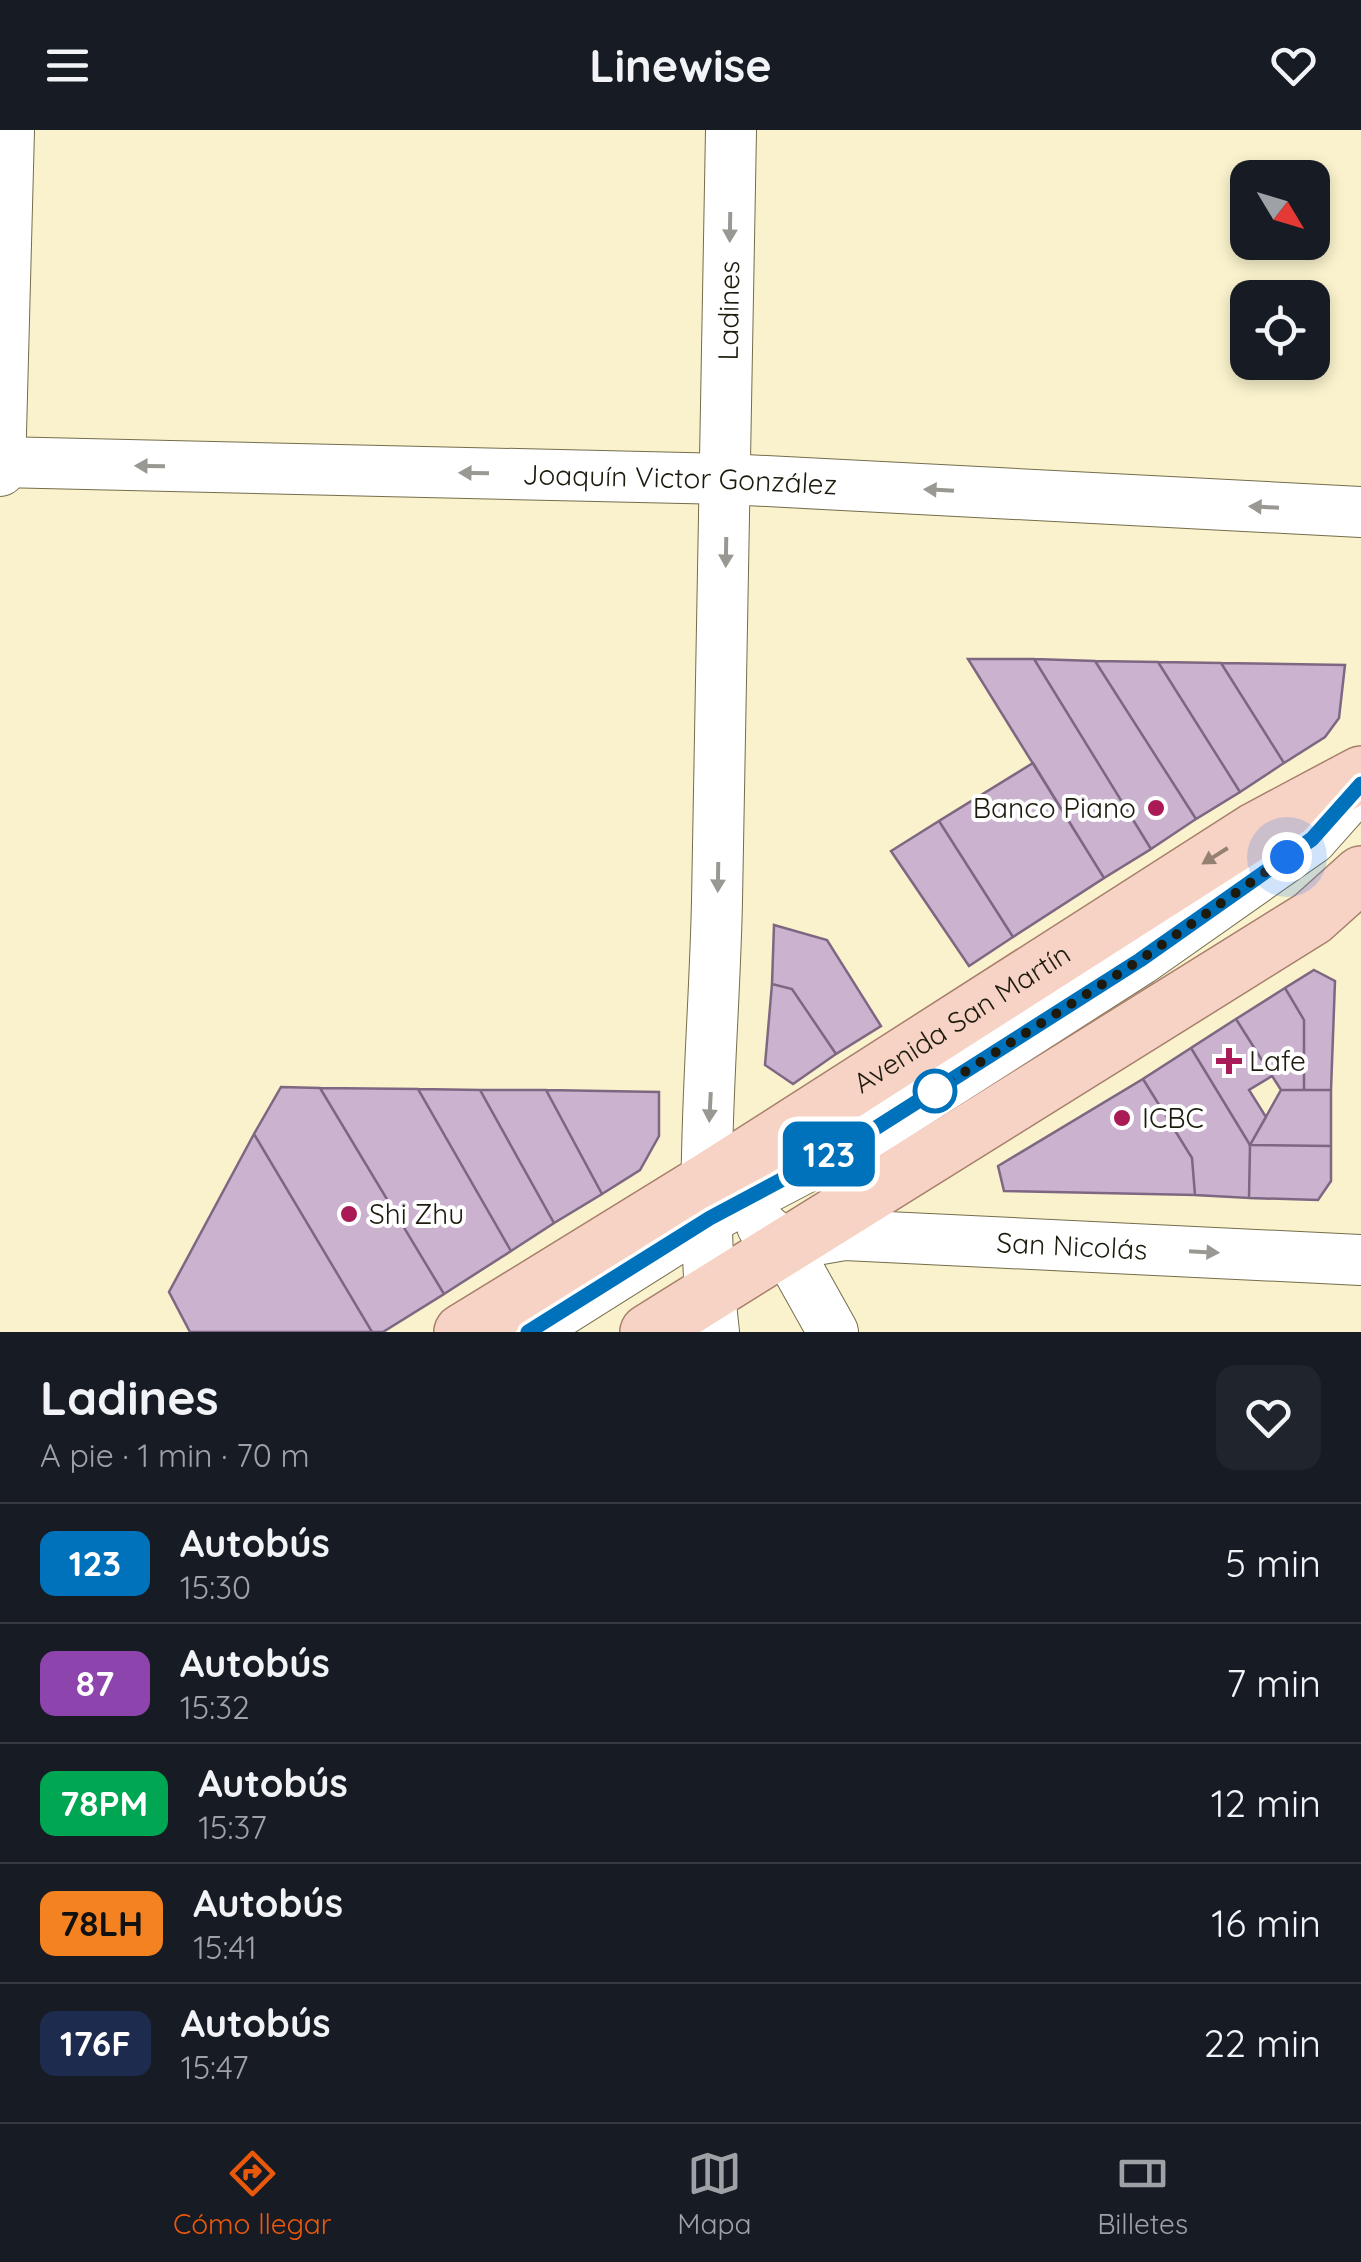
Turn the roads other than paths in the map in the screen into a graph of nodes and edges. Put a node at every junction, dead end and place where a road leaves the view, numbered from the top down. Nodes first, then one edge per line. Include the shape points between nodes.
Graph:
1 (9, 130) edge
2 (731, 130) edge
3 (0, 462) edge
4 (0, 472) edge
5 (727, 479) junction
6 (1361, 512) edge
7 (1361, 774) edge
8 (1361, 784) edge
9 (1361, 864) edge
10 (1361, 874) edge
11 (729, 1243) edge
12 (1361, 1260) edge
13 (462, 1332) edge
14 (528, 1332) edge
15 (556, 1332) edge
16 (648, 1332) edge
17 (833, 1332) edge

1 - 3 street
2 -> 5 street, Ladines
3 - 4 street
5 -> 3 street, Joaquín Victor González
6 -> 5 street, Joaquín Victor González
5 -> 11 street, Ladines
7 -> 11 main road, Avenida San Martín via 1256,830
8 - 11 street via 1312,839 1140,960 860,1138
9 - 11 street via 1311,882
10 - 11 main road, Avenida San Martín via 1312,918
11 -> 12 street, San Nicolás via 845,1235
11 - 13 main road, Avenida San Martín
11 - 14 street
11 - 15 street
11 - 16 main road, Avenida San Martín
11 - 17 street

